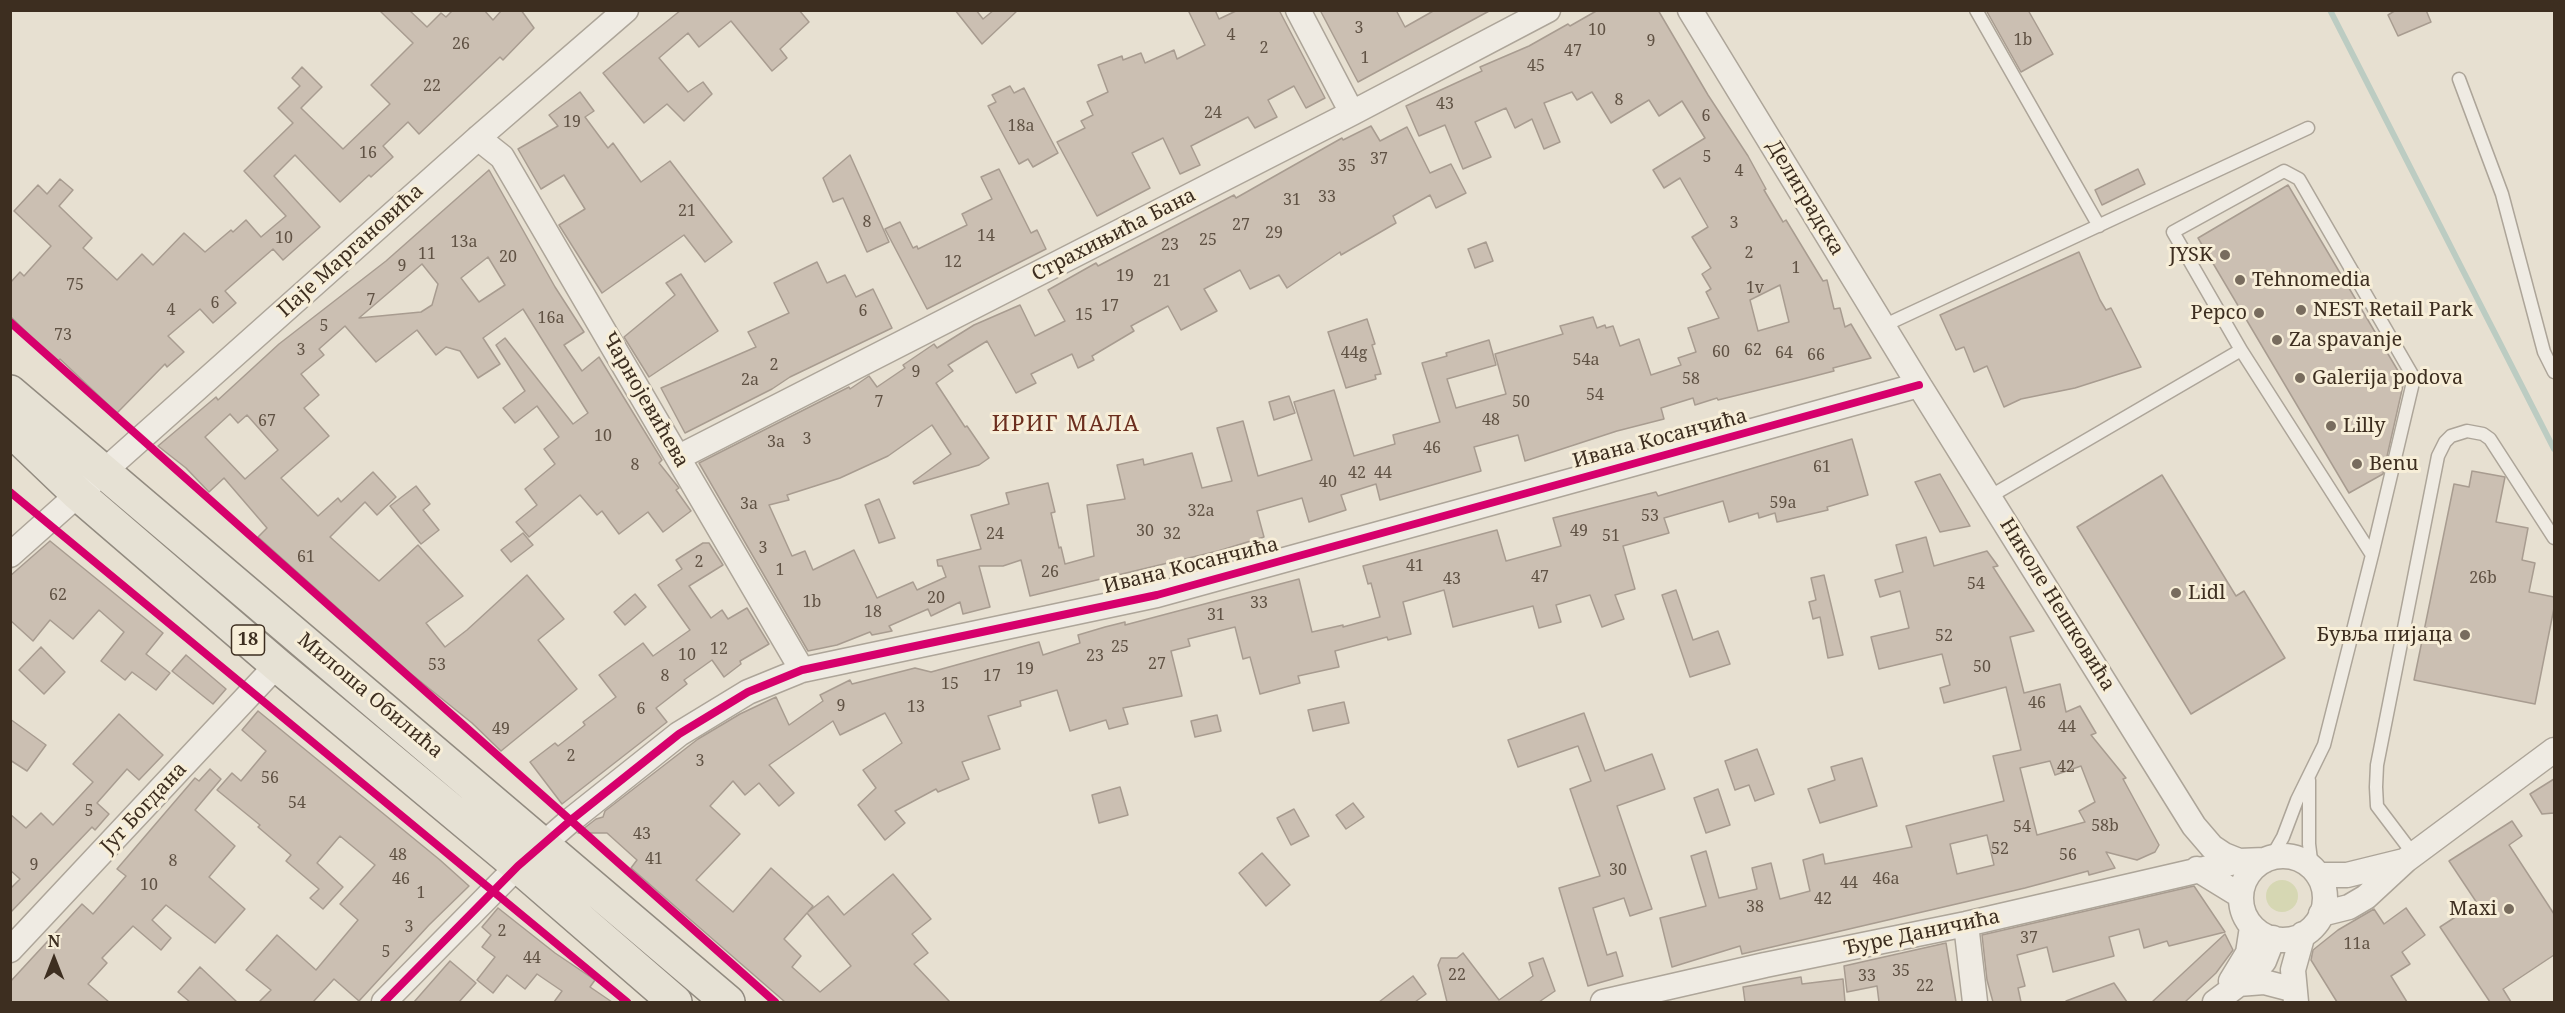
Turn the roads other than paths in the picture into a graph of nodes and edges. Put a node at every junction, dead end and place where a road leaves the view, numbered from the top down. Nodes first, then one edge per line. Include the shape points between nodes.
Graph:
1 (626, 10) edge
2 (1298, 10) edge
3 (1548, 10) edge
4 (1690, 10) edge
5 (1976, 10) edge
6 (2459, 79) dead end
7 (1352, 113) junction
8 (2308, 128) dead end
9 (478, 138) junction
10 (2099, 226) junction
11 (1883, 326) junction
12 (2241, 350) junction
13 (2554, 372) edge
14 (1919, 385) junction
15 (10, 392) edge
16 (10, 429) edge
17 (679, 457) junction
18 (104, 471) junction
19 (78, 494) junction
20 (1989, 497) junction
21 (2554, 538) edge
22 (10, 555) edge
23 (2372, 555) junction
24 (277, 665) junction
25 (802, 670) junction
26 (2554, 750) edge
27 (2309, 776) junction
28 (2194, 826) junction
29 (545, 844) junction
30 (2410, 858) junction
31 (2268, 859) junction
32 (2239, 861) junction
33 (518, 866) junction
34 (2197, 869) junction
35 (2315, 872) junction
36 (2241, 896) junction
37 (2321, 914) junction
38 (1966, 924) junction
39 (2303, 934) junction
40 (2267, 935) junction
41 (10, 950) edge
42 (2288, 988) junction
43 (2226, 993) edge
44 (384, 1002) edge
45 (675, 1002) edge
46 (728, 1002) edge
47 (1604, 1002) edge
48 (1975, 1002) edge

1 - 9 street, Паје Маргановића
2 - 7 street
3 - 7 street, Страхињића Бана
4 - 11 street, Делиградска
5 - 10 lane
6 - 13 lane via 2502,194 2544,352
7 - 17 street, Страхињића Бана
8 - 10 lane
9 - 17 street, Чарнојевићева via 502,157
9 - 18 street, Паје Маргановића
10 - 11 lane
11 - 14 street, Делиградска
12 - 20 lane
12 - 23 lane
12 - 23 lane via 2173,232 2284,171 2299,179 2414,378
14 - 20 street, Николе Нешковића
14 - 25 street, Ивана Косанчића via 1156,595
15 - 18 main road, Милоша Обилића / 18
16 - 19 main road, Милоша Обилића / 18
17 - 25 street, Чарнојевићева
18 - 19 street, Паје Маргановића
18 - 29 main road, Милоша Обилића / 18
19 - 22 street, Паје Маргановића
19 - 24 main road, Милоша Обилића / 18
20 - 28 street, Николе Нешковића
21 - 30 lane via 2490,439 2467,431 2445,442 2438,456 2376,787 2378,806
23 - 27 lane via 2324,745
24 - 33 main road, Милоша Обилића / 18
24 - 41 street, Југ Богдана
25 - 29 street, Ивана Косанчића via 728,701 679,734 623,776
26 - 30 street
27 - 31 lane via 2283,837
27 - 35 lane via 2309,844
28 - 32 street, Николе Нешковића via 2212,847
28 - 34 street, Николе Нешковића
29 - 33 street, Ивана Косанчића
29 - 46 main road, Милоша Обилића / 18
30 - 35 street via 2347,875
30 - 37 street via 2366,897 2349,907
31 - 32 street, Николе Нешковића
31 - 35 street via 2293,857
31 - 36 street via 2246,877
32 - 34 street, Ђуре Даничића
33 - 44 street, Ивана Косанчића
33 - 45 main road, Милоша Обилића / 18
34 - 36 street
34 - 38 street, Ђуре Даничића
35 - 37 street via 2324,894
36 - 40 street via 2242,907
37 - 39 street
38 - 47 street, Ђуре Даничића
38 - 48 street
39 - 40 street via 2285,939
39 - 42 street via 2293,970 2296,1002
40 - 42 street
40 - 43 street via 2248,953
42 - 43 street via 2264,982

